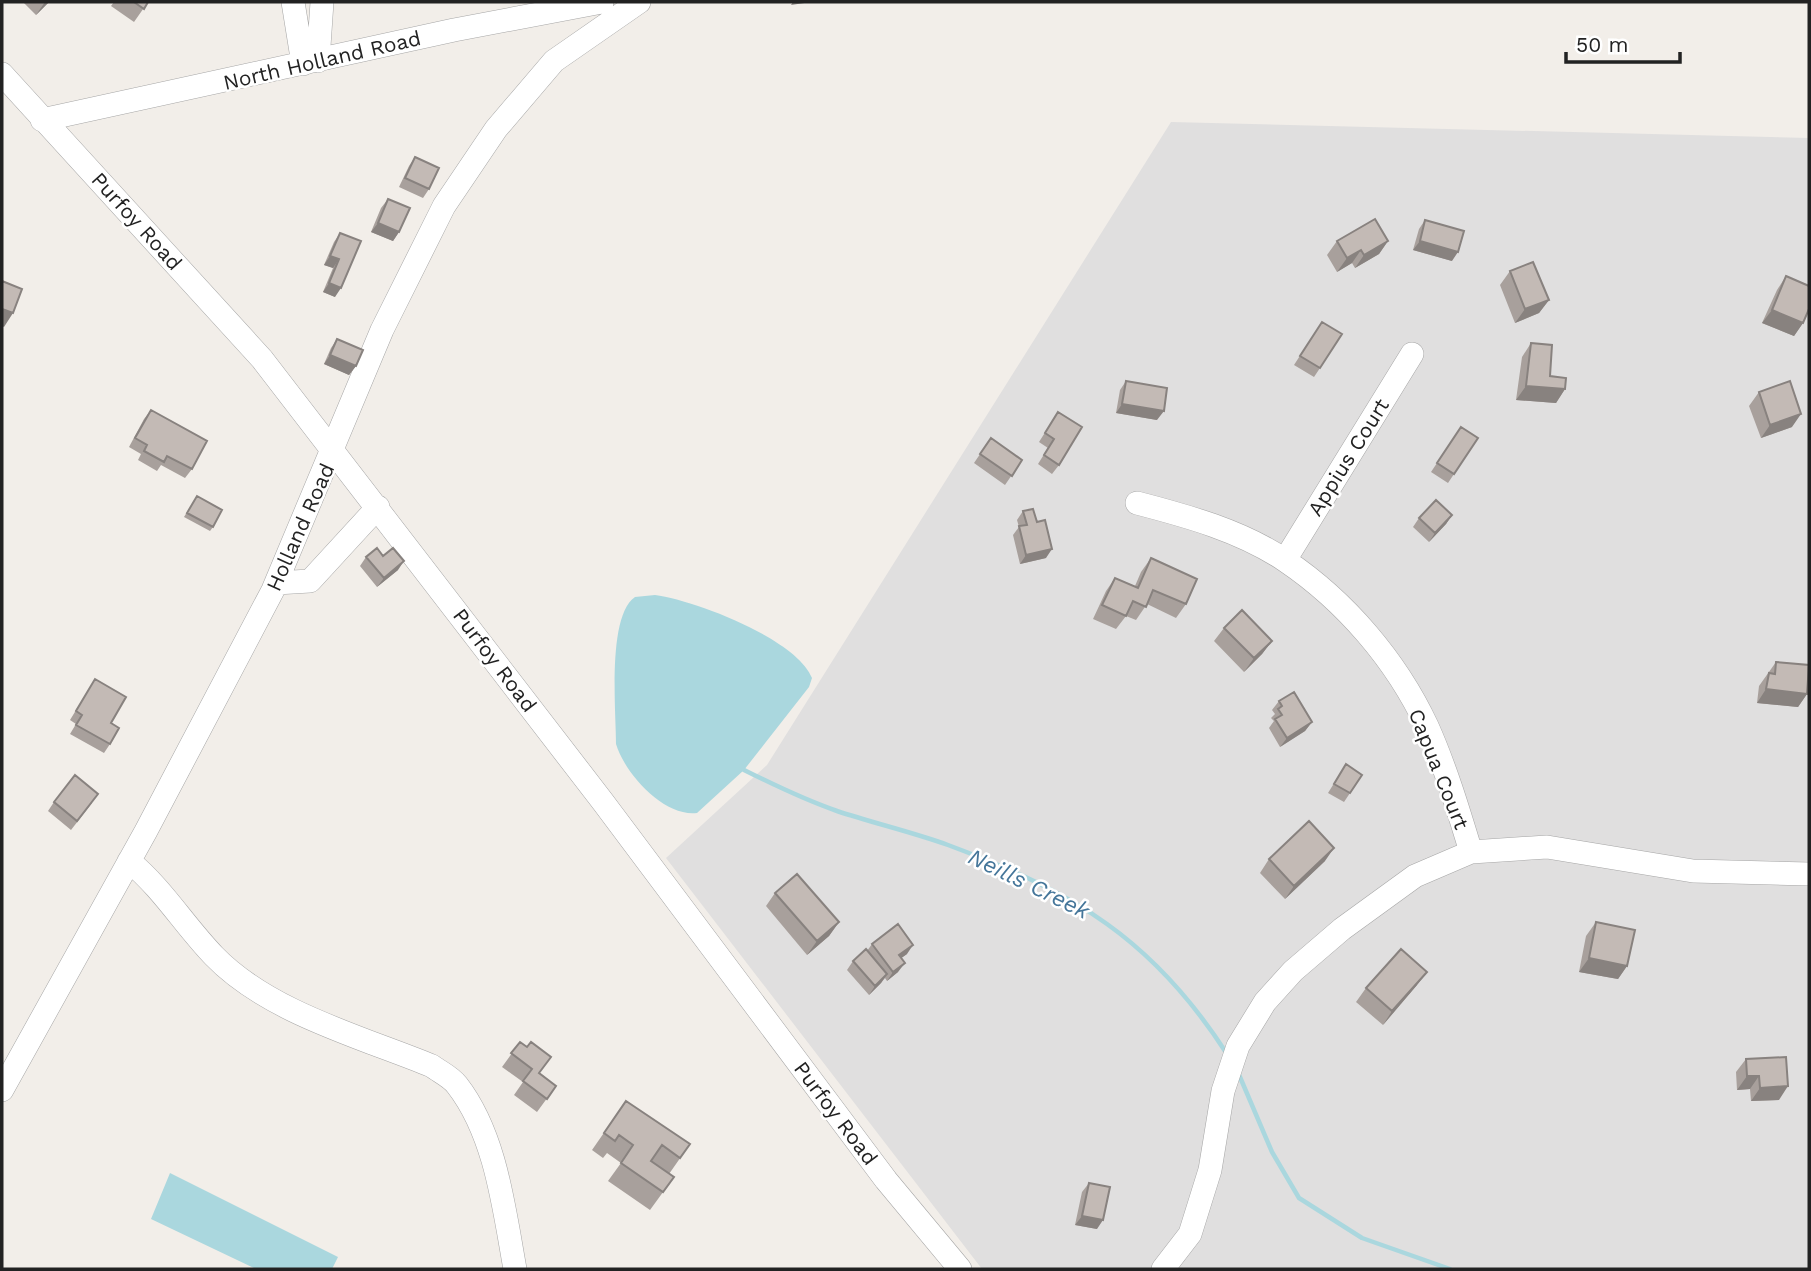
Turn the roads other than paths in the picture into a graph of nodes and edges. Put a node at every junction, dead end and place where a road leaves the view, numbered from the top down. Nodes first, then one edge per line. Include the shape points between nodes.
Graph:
1 (293, 2) edge
2 (322, 2) edge
3 (602, 2) edge
4 (639, 2) edge
5 (311, 62) junction
6 (2, 74) edge
7 (43, 120) junction
8 (1412, 354) dead end
9 (334, 449) junction
10 (1137, 503) dead end
11 (378, 507) junction
12 (1284, 559) junction
13 (276, 583) junction
14 (1471, 852) junction
15 (129, 861) junction
16 (1809, 874) edge
17 (2, 1090) edge
18 (515, 1269) edge
19 (960, 1269) edge
20 (1163, 1269) edge

1 - 5 street
2 - 5 street
3 - 5 street, North Holland Road
4 - 9 street, Holland Road via 554,61 488,140 444,206 382,330
5 - 7 street, North Holland Road
6 - 7 street, Purfoy Road
7 - 9 street, Purfoy Road via 262,359
8 - 12 street, Appius Court
9 - 11 street, Purfoy Road
9 - 13 street, Holland Road
10 - 12 street, Capua Court via 1191,517
11 - 13 street via 310,581
11 - 19 street, Purfoy Road via 886,1180
12 - 14 street, Capua Court via 1329,595 1396,671 1426,724
13 - 15 street, Holland Road
14 - 16 street via 1547,847 1693,872
14 - 20 street via 1415,876 1342,929 1265,1002 1238,1046 1223,1091 1210,1170 1190,1234
15 - 17 street, Holland Road
15 - 18 street via 153,880 215,956 265,997 432,1066 456,1083 477,1115 491,1159

